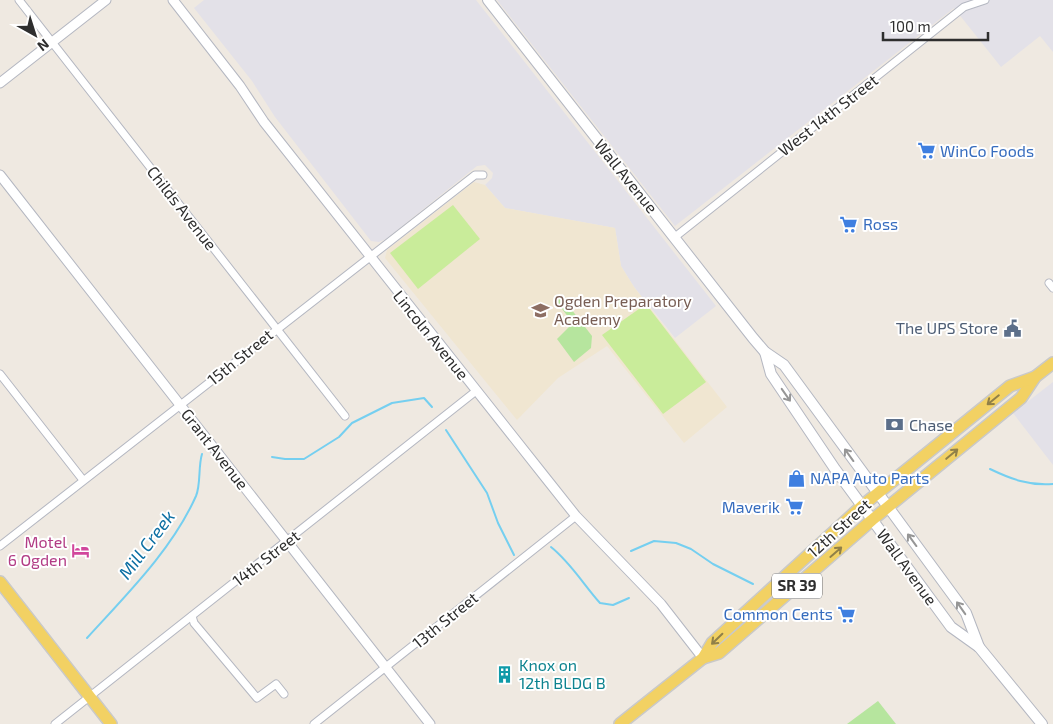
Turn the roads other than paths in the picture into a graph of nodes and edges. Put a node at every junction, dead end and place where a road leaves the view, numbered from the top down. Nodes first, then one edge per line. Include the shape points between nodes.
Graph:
1 (19, 0) edge
2 (106, 0) edge
3 (173, 0) edge
4 (488, 0) edge
5 (985, 0) edge
6 (51, 42) junction
7 (0, 83) edge
8 (0, 174) edge
9 (483, 175) dead end
10 (675, 237) junction
11 (369, 256) junction
12 (276, 328) junction
13 (765, 352) junction
14 (1053, 364) edge
15 (0, 374) edge
16 (1035, 377) junction
17 (476, 391) junction
18 (180, 405) junction
19 (345, 416) dead end
20 (83, 480) junction
21 (878, 494) junction
22 (862, 506) junction
23 (888, 508) junction
24 (576, 516) junction
25 (872, 520) junction
26 (288, 542) junction
27 (0, 546) edge
28 (0, 582) edge
29 (192, 616) junction
30 (979, 647) junction
31 (703, 658) junction
32 (385, 668) junction
33 (284, 694) dead end
34 (90, 696) junction
35 (55, 724) edge
36 (111, 724) edge
37 (314, 724) edge
38 (430, 724) edge
39 (620, 724) edge
40 (1042, 724) edge

1 - 6 street, Childs Avenue
2 - 6 street
3 - 11 street, Lincoln Avenue
4 - 10 main road, Wall Avenue
5 - 10 street, West 14th Street via 964,7
6 - 7 street
6 - 12 street, Childs Avenue
8 - 18 street, Grant Avenue
9 - 11 street, 15th Street via 475,175
10 - 13 main road, Wall Avenue
11 - 12 street, 15th Street
11 - 17 street, Lincoln Avenue
12 - 18 street, 15th Street
12 - 19 street, Childs Avenue
21 -> 13 main road, Wall Avenue via 784,365
13 -> 22 main road, Wall Avenue via 772,374
14 - 16 main road, 12th Street / SR 39
15 - 20 street
16 -> 21 main road, 12th Street / SR 39 via 1010,386
23 -> 16 main road, 12th Street / SR 39 via 1021,398
17 - 24 street, Lincoln Avenue
17 - 26 street, 14th Street
18 - 20 street, 15th Street
18 - 26 street, Grant Avenue
20 - 27 street, 15th Street
21 - 22 main road, 12th Street / SR 39
21 - 23 main road, Wall Avenue
22 - 25 main road, Wall Avenue
22 -> 31 main road, 12th Street / SR 39 via 712,643
23 - 25 main road, 12th Street / SR 39
30 -> 23 main road, Wall Avenue via 966,613
24 - 31 street, Lincoln Avenue via 660,604
24 - 32 street, 13th Street
25 - 30 main road, Wall Avenue via 951,627
31 -> 25 main road, 12th Street / SR 39 via 719,653
26 - 29 street, 14th Street
26 - 32 street, Grant Avenue
28 - 34 main road
29 - 33 street via 194,623 257,698 276,684
29 - 34 street, 14th Street
30 - 40 main road, Wall Avenue
31 - 39 main road, 12th Street / SR 39
32 - 37 street, 13th Street
32 - 38 street, Grant Avenue
34 - 35 street, 14th Street
34 - 36 main road

